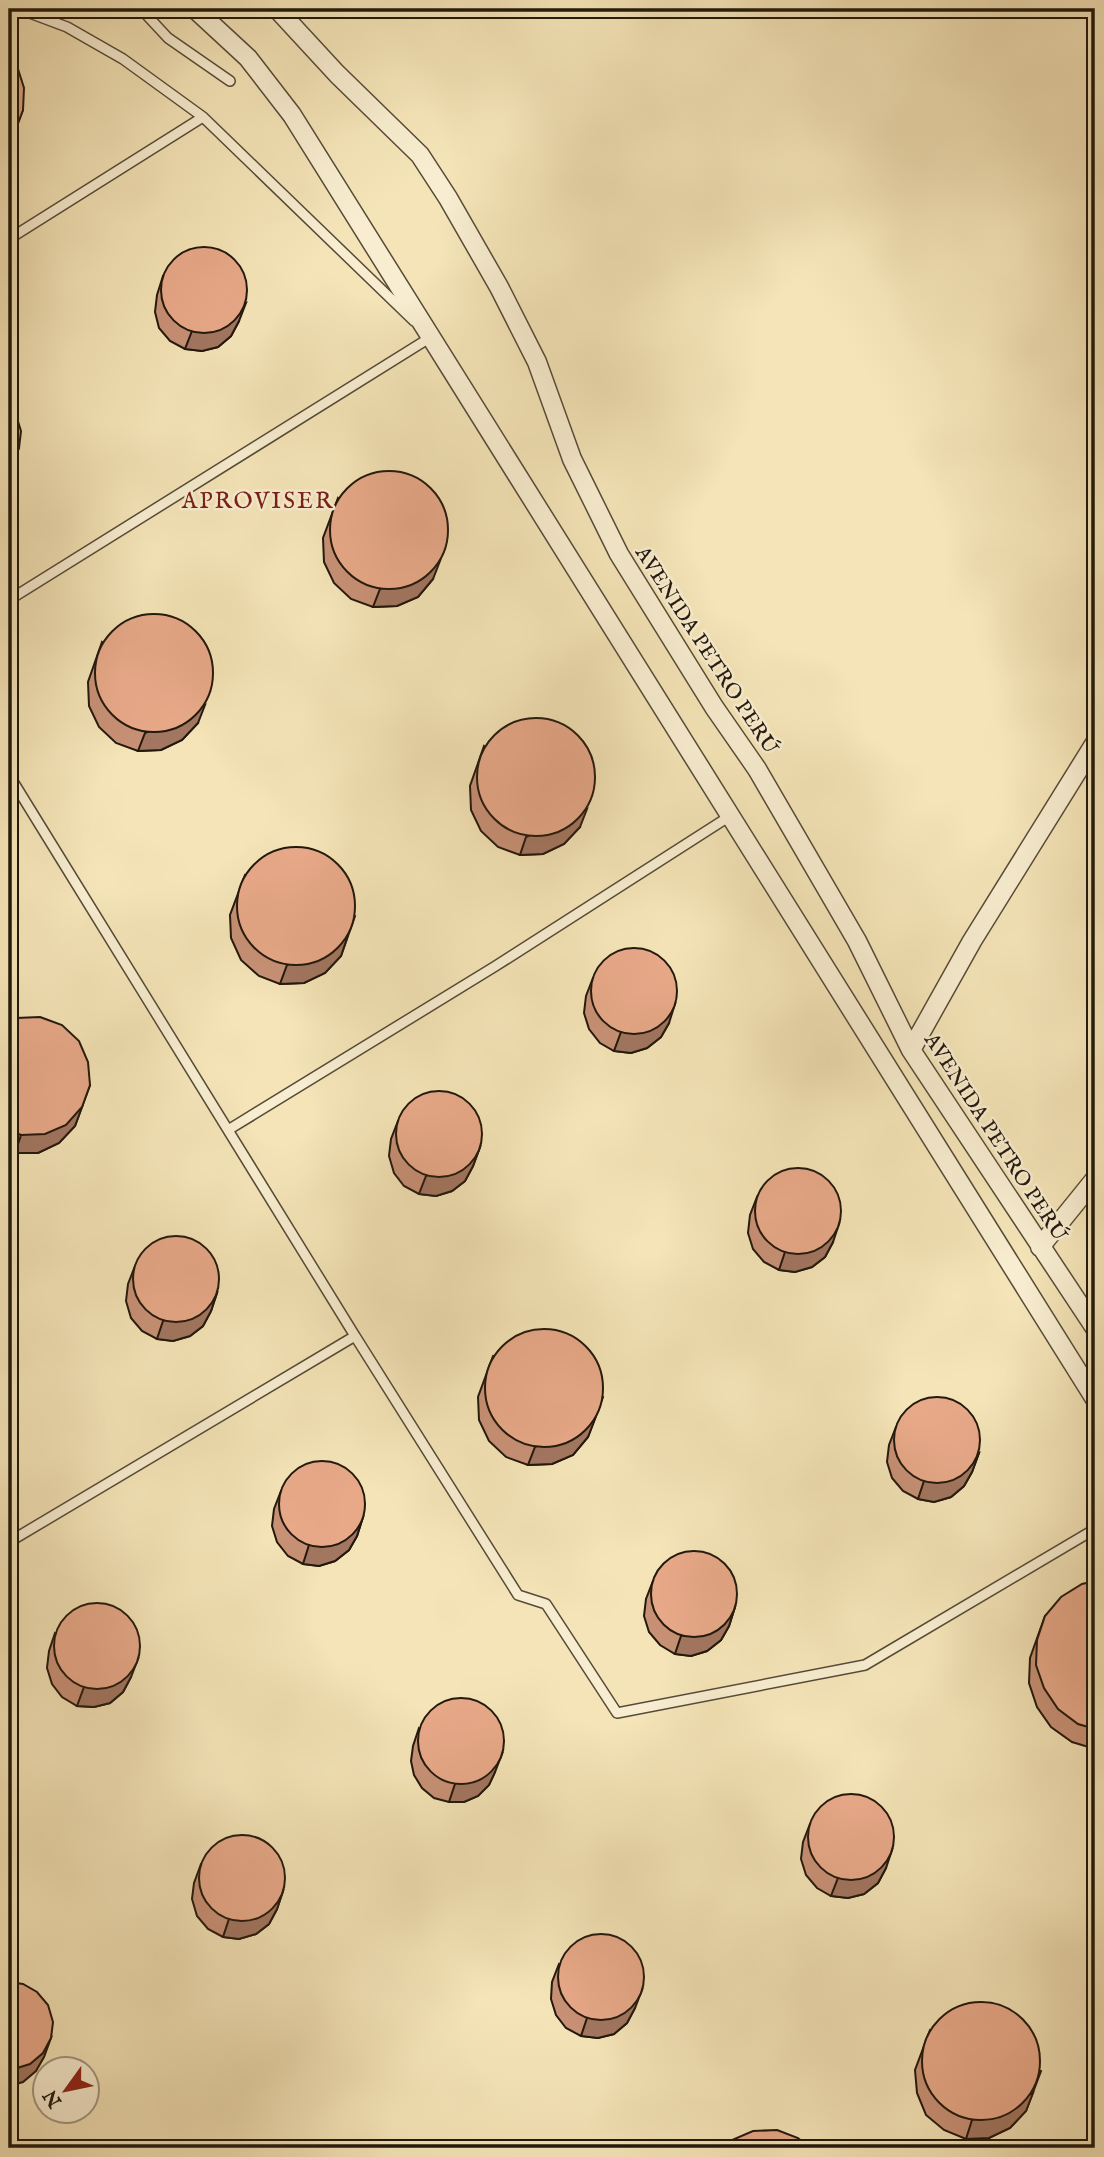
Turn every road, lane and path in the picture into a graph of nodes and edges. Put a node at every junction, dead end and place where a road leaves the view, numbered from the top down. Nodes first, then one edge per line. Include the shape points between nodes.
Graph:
1 (19, 9) edge
2 (141, 9) edge
3 (195, 9) edge
4 (278, 9) edge
5 (230, 81) dead end
6 (203, 117) junction
7 (9, 239) edge
8 (430, 337) junction
9 (9, 600) edge
10 (1095, 743) edge
11 (9, 775) edge
12 (730, 816) junction
13 (911, 1049) junction
14 (228, 1130) junction
15 (1095, 1179) edge
16 (1040, 1247) junction
17 (1095, 1328) edge
18 (355, 1336) junction
19 (1095, 1399) edge
20 (1095, 1529) edge
21 (9, 1542) edge

1 - 6 lane via 67,27 124,59
2 - 5 lane via 168,38
3 - 8 street via 248,58 279,96
4 - 13 street, AVENIDA PETRO PERÚ via 420,155 448,198 537,362 572,459 619,554 757,769 857,941
6 - 7 lane
6 - 8 lane
8 - 9 lane
8 - 12 street
10 - 13 street
11 - 14 lane
12 - 14 lane
12 - 19 street
13 - 16 street, AVENIDA PETRO PERÚ
14 - 18 lane
15 - 16 street
16 - 17 street, AVENIDA PETRO PERÚ
18 - 20 lane via 518,1595 547,1604 617,1713 864,1665
18 - 21 lane

